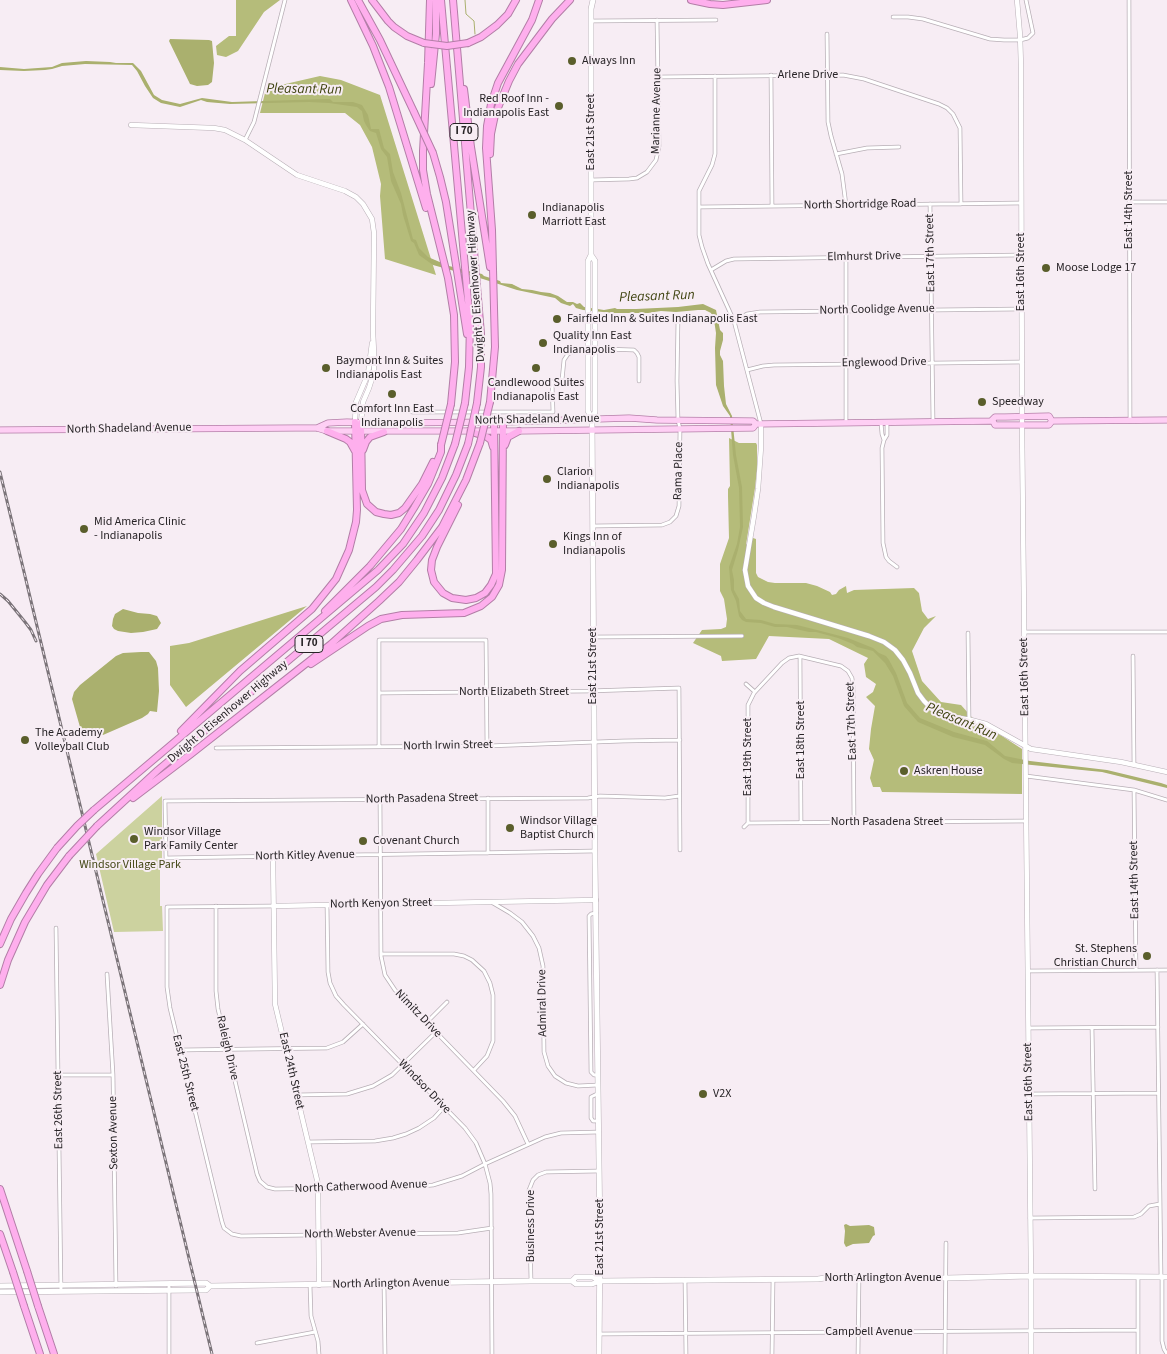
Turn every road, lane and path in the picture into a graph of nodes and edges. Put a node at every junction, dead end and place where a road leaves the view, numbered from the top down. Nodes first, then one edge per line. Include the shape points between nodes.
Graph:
1 (285, 0) edge
2 (352, 0) edge
3 (358, 0) edge
4 (372, 0) edge
5 (430, 0) edge
6 (436, 0) edge
7 (441, 0) edge
8 (453, 0) edge
9 (516, 0) edge
10 (540, 0) edge
11 (570, 0) edge
12 (589, 0) edge
13 (593, 0) edge
14 (691, 0) edge
15 (767, 0) edge
16 (1017, 0) edge
17 (1026, 0) edge
18 (1129, 0) edge
19 (591, 9) junction
20 (893, 17) dead end
21 (657, 20) junction
22 (716, 20) dead end
23 (591, 21) junction
24 (827, 34) dead end
25 (1020, 40) junction
26 (458, 54) junction
27 (827, 74) junction
28 (771, 75) junction
29 (715, 76) junction
30 (658, 77) junction
31 (130, 125) dead end
32 (424, 135) junction
33 (245, 140) junction
34 (899, 147) dead end
35 (836, 154) junction
36 (591, 180) junction
37 (488, 181) junction
38 (1129, 202) junction
39 (1167, 202) edge
40 (1021, 203) junction
41 (930, 204) junction
42 (961, 204) junction
43 (846, 205) junction
44 (772, 206) junction
45 (699, 207) junction
46 (441, 251) junction
47 (591, 255) junction
48 (1022, 256) junction
49 (931, 257) junction
50 (846, 258) junction
51 (492, 269) junction
52 (710, 270) junction
53 (1022, 309) junction
54 (932, 310) junction
55 (846, 311) junction
56 (678, 318) dead end
57 (734, 321) junction
58 (469, 348) junction
59 (592, 349) junction
60 (1022, 362) junction
61 (932, 363) junction
62 (846, 364) junction
63 (747, 370) junction
64 (639, 381) dead end
65 (412, 412) dead end
66 (1022, 417) junction
67 (592, 418) junction
68 (678, 420) junction
69 (1052, 420) junction
70 (1130, 420) junction
71 (1167, 420) edge
72 (494, 421) junction
73 (992, 421) junction
74 (358, 422) junction
75 (503, 422) junction
76 (934, 422) junction
77 (846, 423) junction
78 (884, 423) junction
79 (759, 424) junction
80 (1022, 425) junction
81 (318, 428) junction
82 (680, 428) junction
83 (0, 430) edge
84 (495, 430) junction
85 (503, 430) junction
86 (592, 430) junction
87 (327, 431) junction
88 (358, 431) junction
89 (469, 431) junction
90 (519, 431) junction
91 (384, 432) junction
92 (441, 445) junction
93 (494, 450) junction
94 (503, 451) junction
95 (359, 457) junction
96 (466, 480) junction
97 (593, 526) junction
98 (897, 567) dead end
99 (313, 626) junction
100 (1024, 632) junction
101 (1167, 632) edge
102 (968, 633) dead end
103 (742, 636) dead end
104 (593, 637) junction
105 (800, 656) junction
106 (1133, 656) dead end
107 (288, 678) junction
108 (746, 684) dead end
109 (594, 690) junction
110 (486, 692) junction
111 (755, 692) junction
112 (379, 693) junction
113 (969, 720) junction
114 (680, 740) junction
115 (594, 743) junction
116 (379, 746) junction
117 (487, 746) junction
118 (1026, 747) junction
119 (166, 748) junction
120 (216, 748) dead end
121 (1134, 765) junction
122 (1167, 772) edge
123 (1026, 776) junction
124 (1134, 790) junction
125 (679, 796) junction
126 (594, 797) junction
127 (488, 798) junction
128 (380, 800) junction
129 (1167, 800) edge
130 (112, 813) junction
131 (1026, 821) junction
132 (854, 822) junction
133 (748, 823) junction
134 (802, 823) junction
135 (744, 827) dead end
136 (680, 850) dead end
137 (595, 851) junction
138 (488, 852) junction
139 (380, 855) junction
140 (273, 857) junction
141 (166, 858) joint
142 (596, 900) junction
143 (493, 903) junction
144 (381, 904) junction
145 (327, 905) junction
146 (216, 906) junction
147 (274, 906) junction
148 (167, 907) joint
149 (56, 928) dead end
150 (0, 944) edge
151 (381, 954) junction
152 (1136, 970) junction
153 (1157, 970) junction
154 (1167, 970) edge
155 (1028, 971) junction
156 (107, 974) dead end
157 (0, 985) edge
158 (447, 1002) dead end
159 (427, 1022) junction
160 (363, 1024) junction
161 (1158, 1027) junction
162 (1028, 1028) junction
163 (1092, 1028) junction
164 (436, 1032) junction
165 (285, 1048) junction
166 (227, 1049) junction
167 (180, 1050) junction
168 (403, 1065) junction
169 (474, 1070) junction
170 (58, 1075) junction
171 (113, 1075) junction
172 (598, 1085) junction
173 (1093, 1093) junction
174 (1158, 1093) junction
175 (1029, 1094) junction
176 (296, 1095) junction
177 (444, 1108) junction
178 (598, 1132) junction
179 (308, 1142) junction
180 (528, 1144) junction
181 (485, 1164) junction
182 (599, 1171) junction
183 (264, 1185) joint
184 (318, 1188) junction
185 (0, 1189) edge
186 (1095, 1189) dead end
187 (1160, 1204) junction
188 (1030, 1218) junction
189 (492, 1228) junction
190 (229, 1233) joint
191 (0, 1234) edge
192 (319, 1235) junction
193 (946, 1243) dead end
194 (1031, 1276) junction
195 (1138, 1277) junction
196 (1163, 1277) edge
197 (859, 1278) junction
198 (946, 1278) junction
199 (773, 1279) junction
200 (685, 1280) junction
201 (531, 1281) junction
202 (600, 1281) junction
203 (492, 1282) junction
204 (116, 1284) junction
205 (169, 1284) junction
206 (384, 1284) junction
207 (310, 1285) junction
208 (319, 1285) junction
209 (0, 1286) edge
210 (210, 1286) junction
211 (60, 1288) junction
212 (169, 1290) junction
213 (116, 1291) junction
214 (0, 1292) edge
215 (1138, 1330) junction
216 (1031, 1331) junction
217 (315, 1332) junction
218 (858, 1332) junction
219 (945, 1332) junction
220 (772, 1333) junction
221 (599, 1334) junction
222 (686, 1334) junction
223 (257, 1343) dead end
224 (40, 1354) edge
225 (54, 1354) edge
226 (168, 1354) edge
227 (319, 1354) edge
228 (385, 1354) edge
229 (492, 1354) edge
230 (599, 1354) edge
231 (686, 1354) edge
232 (772, 1354) edge
233 (858, 1354) edge
234 (945, 1354) edge
235 (1031, 1354) edge
236 (1138, 1354) edge
237 (1167, 1354) edge

1 - 33 street via 258,108
2 - 46 highway via 389,86
3 - 58 highway, bridge via 433,153 444,192
4 - 9 highway, bridge via 400,32 424,43 447,46 478,39 498,25
5 - 32 highway
6 - 32 highway
7 - 58 highway, Dwight D Eisenhower Highway / I 70 via 470,323
8 - 26 highway, Dwight D Eisenhower Highway / I 70
10 - 37 highway via 493,99 486,137
11 - 37 highway via 518,64 503,93 492,127
12 - 19 main road, East 21st Street
13 - 19 main road, East 21st Street
14 - 15 highway via 723,5
16 - 25 street, East 16th Street
17 - 25 street via 1033,30 1030,37
18 - 38 street, East 14th Street
19 - 23 main road, East 21st Street
20 - 25 street via 923,19 990,39
21 - 22 street
21 - 23 street
21 - 30 street, Marianne Avenue
23 - 36 main road, East 21st Street
24 - 27 street
25 - 40 street, East 16th Street
26 - 51 highway
26 - 130 highway, Dwight D Eisenhower Highway / I 70, bridge via 482,354 477,403 460,467 444,502 401,563
27 - 28 street, Arlene Drive
27 - 35 street via 828,122
27 - 42 street, Arlene Drive via 864,79 939,104 952,113 958,121 960,133
28 - 29 street, Arlene Drive
28 - 44 street
29 - 30 street, Arlene Drive
29 - 45 street via 715,154 700,188
30 - 36 street, Marianne Avenue via 659,151 654,165 634,179
31 - 33 street via 216,128
32 - 46 highway via 425,185
33 - 74 street via 295,174 356,197 372,219 373,332 368,374 355,408
34 - 35 street via 867,148
35 - 43 street
36 - 47 main road, East 21st Street
37 - 51 highway
38 - 39 street
38 - 70 street, East 14th Street
40 - 42 street, North Shortridge Road
40 - 48 street, East 16th Street
41 - 42 street, North Shortridge Road
41 - 43 street, North Shortridge Road
41 - 49 street, East 17th Street
43 - 44 street, North Shortridge Road
44 - 45 street, North Shortridge Road
45 - 52 street via 700,240
46 - 92 highway, bridge via 454,315 455,338 451,404
47 - 59 main road, East 21st Street via 588,261 588,315
47 - 59 main road, East 21st Street via 595,261
48 - 49 street, Elmhurst Drive
48 - 53 street, East 16th Street
49 - 50 street, Elmhurst Drive
49 - 54 street, East 17th Street
50 - 52 street, Elmhurst Drive via 734,259
50 - 55 street
51 - 96 highway, bridge via 495,347 490,402
52 - 57 street
53 - 54 street, North Coolidge Avenue
53 - 60 street, East 16th Street
54 - 55 street, North Coolidge Avenue
54 - 61 street, East 17th Street
55 - 57 street, North Coolidge Avenue via 760,312
55 - 62 street
56 - 68 street
57 - 63 street
58 - 99 highway, Dwight D Eisenhower Highway / I 70, bridge via 465,403 455,444 428,505 402,544 375,574
59 - 64 street via 635,351 639,357
59 - 65 street via 573,352 564,360 562,380 552,382 553,412
59 - 67 main road, East 21st Street via 588,411
60 - 61 street, Englewood Drive
60 - 66 street, East 16th Street
61 - 62 street, Englewood Drive
61 - 76 street, East 17th Street
62 - 63 street, Englewood Drive via 771,365
62 - 77 street
63 - 79 street
66 - 69 main road, North Shadeland Avenue via 1049,416
66 - 73 main road, North Shadeland Avenue via 995,417
66 - 80 street, East 16th Street
67 - 68 main road, North Shadeland Avenue
67 - 75 main road, North Shadeland Avenue
67 - 86 main road, East 21st Street
68 - 79 main road, North Shadeland Avenue via 753,421
68 - 82 street
69 - 70 main road, North Shadeland Avenue
69 - 80 main road, North Shadeland Avenue via 1049,425
70 - 71 main road, North Shadeland Avenue
72 - 74 main road, North Shadeland Avenue
72 - 75 main road, North Shadeland Avenue
72 - 84 highway
73 - 76 main road, North Shadeland Avenue
73 - 80 main road, North Shadeland Avenue via 995,425
74 - 81 main road, North Shadeland Avenue via 328,423
74 - 88 highway
75 - 85 highway
76 - 78 main road, North Shadeland Avenue
77 - 78 main road, North Shadeland Avenue
77 - 79 main road, North Shadeland Avenue
78 - 98 street via 883,543 886,557
79 - 82 main road, North Shadeland Avenue via 753,428
79 - 113 street via 758,489 745,570 752,593 768,606 882,641 903,660 928,706 949,716
80 - 100 street, East 16th Street
81 - 83 main road, North Shadeland Avenue
81 - 87 main road, North Shadeland Avenue
82 - 86 main road, North Shadeland Avenue
82 - 97 street, Rama Place via 679,506 676,516 662,525
84 - 85 main road, North Shadeland Avenue
84 - 89 main road, North Shadeland Avenue
84 - 93 highway
85 - 90 main road, North Shadeland Avenue
85 - 94 highway
86 - 90 main road, North Shadeland Avenue
86 - 97 main road, East 21st Street
87 - 88 main road, North Shadeland Avenue
87 - 95 highway via 350,442
88 - 91 main road, North Shadeland Avenue
88 - 95 highway
89 - 91 main road, North Shadeland Avenue
89 - 93 highway via 491,440
90 - 94 highway via 508,437
91 - 95 highway via 368,438
92 - 95 highway via 410,504 392,514 376,512 366,502
92 - 99 highway via 430,480 400,529
93 - 96 highway via 496,574 485,593 462,600 450,598 440,590 431,566 460,502
94 - 107 highway via 502,573 491,598 468,612 391,616 378,621
95 - 119 highway via 355,526 336,579 312,609 240,671
96 - 107 highway via 442,527 399,582
97 - 104 main road, East 21st Street
99 - 119 highway, Dwight D Eisenhower Highway / I 70
100 - 101 street
100 - 118 street, East 16th Street
102 - 113 street
103 - 104 street
104 - 109 main road, East 21st Street
105 - 111 street, East 19th Street via 784,662
105 - 132 street, East 17th Street via 841,666 852,678
105 - 134 street, East 18th Street
106 - 121 street
107 - 130 highway
108 - 111 street
109 - 110 street, North Elizabeth Street
109 - 114 street, North Elizabeth Street via 679,688
109 - 115 main road, East 21st Street
110 - 112 street, North Elizabeth Street
110 - 112 street via 486,640 379,640
110 - 117 street
111 - 133 street, East 19th Street via 748,708
112 - 116 street
113 - 118 street via 990,726
114 - 115 street, North Irwin Street
114 - 125 street
115 - 117 street, North Irwin Street
115 - 126 main road, East 21st Street
116 - 117 street, North Irwin Street
116 - 120 street, North Irwin Street
118 - 121 street
118 - 123 street, East 16th Street
119 - 150 highway, Dwight D Eisenhower Highway / I 70, bridge via 94,810 57,848 28,888
121 - 122 street
123 - 124 street
123 - 131 street, East 16th Street
124 - 129 street
124 - 152 street, East 14th Street
125 - 126 street, North Pasadena Street
125 - 136 street
126 - 127 street, North Pasadena Street
126 - 137 main road, East 21st Street
127 - 128 street, North Pasadena Street
127 - 138 street
128 - 139 street, Nimitz Drive
128 - 141 street, North Pasadena Street via 165,801
130 - 157 highway, Dwight D Eisenhower Highway / I 70, bridge via 69,856 47,885 8,960
131 - 132 street, North Pasadena Street
131 - 155 street, East 16th Street
132 - 134 street, North Pasadena Street
133 - 134 street, North Pasadena Street
133 - 135 street
137 - 138 street, North Kitley Avenue
137 - 142 main road, East 21st Street
138 - 139 street, North Kitley Avenue
139 - 140 street, North Kitley Avenue
139 - 144 street, Nimitz Drive
140 - 141 street, North Kitley Avenue
140 - 147 street, East 24th Street
142 - 143 street, North Kenyon Street
142 - 172 main road, East 21st Street
143 - 144 street, North Kenyon Street
143 - 172 street, Admiral Drive via 522,922 539,948 543,966 544,1052 548,1066 556,1077 569,1084
144 - 145 street, North Kenyon Street
144 - 151 street, Nimitz Drive
145 - 147 street, North Kenyon Street
145 - 160 street, Windsor Drive via 330,983 340,1001
146 - 147 street, North Kenyon Street
146 - 148 street, North Kenyon Street
146 - 166 street, Raleigh Drive via 217,1000
147 - 165 street, East 24th Street via 275,996
148 - 167 street, East 25th Street via 168,990
149 - 170 street, East 26th Street
151 - 159 street, Nimitz Drive via 384,972 392,986
151 - 169 street via 456,954 472,960 484,971 493,995 493,1038 487,1056
152 - 153 street
152 - 155 street
153 - 154 street
153 - 161 street
155 - 162 street, East 16th Street
156 - 171 street, Sexton Avenue
158 - 159 street
159 - 164 street, Nimitz Drive
160 - 165 street via 334,1046
160 - 168 street, Windsor Drive
161 - 163 street
161 - 174 street
162 - 163 street
162 - 175 street, East 16th Street
163 - 173 street
164 - 168 street
164 - 169 street, Nimitz Drive
165 - 166 street
165 - 176 street, East 24th Street
166 - 167 street
166 - 183 street, Raleigh Drive via 257,1174
167 - 190 street, East 25th Street via 222,1222
168 - 176 street via 381,1082 356,1092
168 - 177 street, Windsor Drive
169 - 180 street, Nimitz Drive via 507,1106
170 - 171 street
170 - 211 street, East 26th Street
171 - 204 street, Sexton Avenue
172 - 178 main road, East 21st Street
173 - 174 street
173 - 175 street
173 - 186 street
174 - 187 street
175 - 188 street, East 16th Street
176 - 179 street, East 24th Street
177 - 179 street via 425,1125 393,1138
177 - 181 street, Windsor Drive via 469,1133
178 - 180 street, North Catherwood Avenue via 554,1134
178 - 182 main road, East 21st Street
179 - 184 street, East 24th Street
180 - 181 street, North Catherwood Avenue
181 - 184 street, North Catherwood Avenue via 458,1178 428,1186
181 - 189 street, Windsor Drive via 490,1183
182 - 201 street, Business Drive via 546,1172 533,1179 529,1190
182 - 202 main road, East 21st Street
183 - 184 street, North Catherwood Avenue via 275,1189
184 - 192 street, East 24th Street
185 - 225 highway, bridge
187 - 188 street via 1151,1205 1134,1217
187 - 196 street
188 - 194 street, East 16th Street
189 - 192 street, North Webster Avenue via 460,1233
189 - 203 street, Windsor Drive
190 - 192 street, North Webster Avenue via 241,1236
191 - 224 highway, bridge
192 - 208 street, East 24th Street
193 - 198 street
194 - 195 main road, North Arlington Avenue
194 - 198 main road, North Arlington Avenue
194 - 216 main road, East 16th Street
195 - 196 main road, North Arlington Avenue
195 - 215 street
196 - 237 street via 1162,1341
197 - 198 main road, North Arlington Avenue
197 - 199 main road, North Arlington Avenue
197 - 218 street
198 - 219 street
199 - 200 main road, North Arlington Avenue
199 - 220 street
200 - 202 main road, North Arlington Avenue
200 - 222 street
201 - 202 main road, North Arlington Avenue via 572,1281 576,1277 593,1277
201 - 203 main road, North Arlington Avenue
202 - 221 main road, East 21st Street
203 - 206 main road, North Arlington Avenue
203 - 229 street, Windsor Drive
204 - 205 main road, North Arlington Avenue
204 - 211 main road, North Arlington Avenue
204 - 213 street, Sexton Avenue
205 - 210 main road, North Arlington Avenue via 206,1283
205 - 212 street
206 - 208 main road, North Arlington Avenue
206 - 228 street
207 - 208 main road, North Arlington Avenue
207 - 210 main road, North Arlington Avenue
207 - 217 street via 310,1312
209 - 211 main road, North Arlington Avenue
210 - 212 main road, North Arlington Avenue via 206,1290
211 - 213 main road, North Arlington Avenue
211 - 214 main road, North Arlington Avenue
212 - 213 main road, North Arlington Avenue
212 - 226 street
215 - 216 street, Campbell Avenue
215 - 236 street
216 - 219 street, Campbell Avenue
216 - 235 main road, East 16th Street
217 - 223 street
217 - 227 street
218 - 219 street, Campbell Avenue
218 - 220 street, Campbell Avenue
218 - 233 street
219 - 234 street
220 - 222 street, Campbell Avenue
220 - 232 street
221 - 222 street, Campbell Avenue
221 - 230 main road, East 21st Street
222 - 231 street

